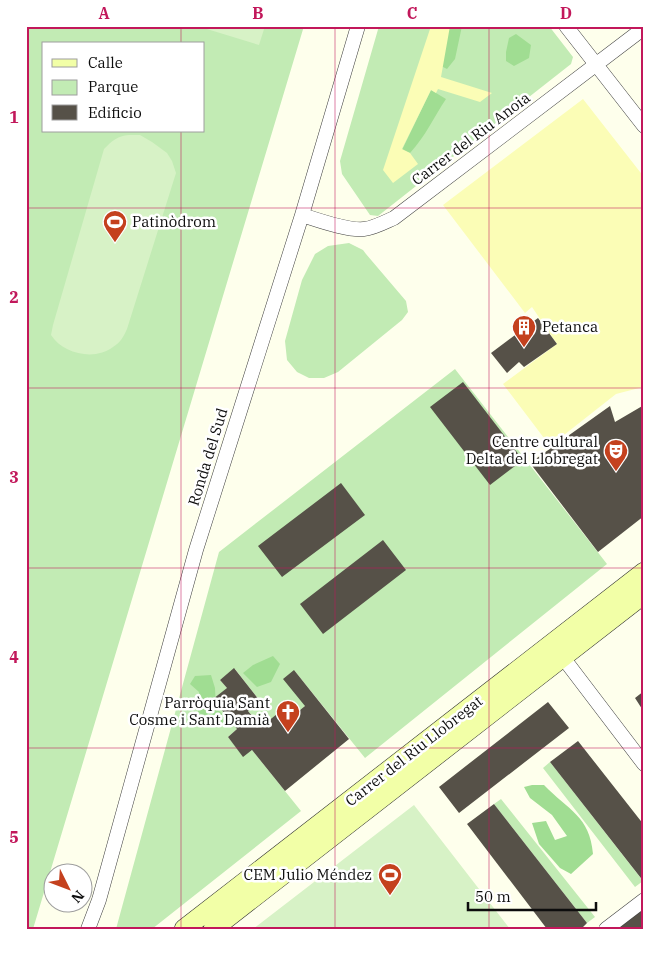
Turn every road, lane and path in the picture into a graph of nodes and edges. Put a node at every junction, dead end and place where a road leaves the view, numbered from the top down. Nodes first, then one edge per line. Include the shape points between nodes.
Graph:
1 (358, 26) edge
2 (566, 26) edge
3 (644, 28) edge
4 (596, 65) junction
5 (644, 126) edge
6 (302, 215) junction
7 (644, 572) edge
8 (644, 594) edge
9 (557, 650) junction
10 (644, 764) edge
11 (99, 900) junction
12 (644, 900) edge
13 (88, 929) edge
14 (95, 929) edge
15 (184, 929) edge
16 (213, 929) edge
17 (606, 929) edge

1 - 6 street, Ronda del Sud
2 - 4 street
3 - 4 street, Carrer del Riu Anoia
4 - 5 street
4 - 6 street, Carrer del Riu Anoia via 394,218 364,229
6 - 11 street, Ronda del Sud via 196,550
7 - 9 street, Carrer del Riu Llobregat
8 - 9 street, Carrer del Riu Llobregat
9 - 10 street
9 - 15 street, Carrer del Riu Llobregat
9 - 16 street, Carrer del Riu Llobregat
11 - 13 street, Ronda del Sud
11 - 14 street, Ronda del Sud
12 - 17 street

